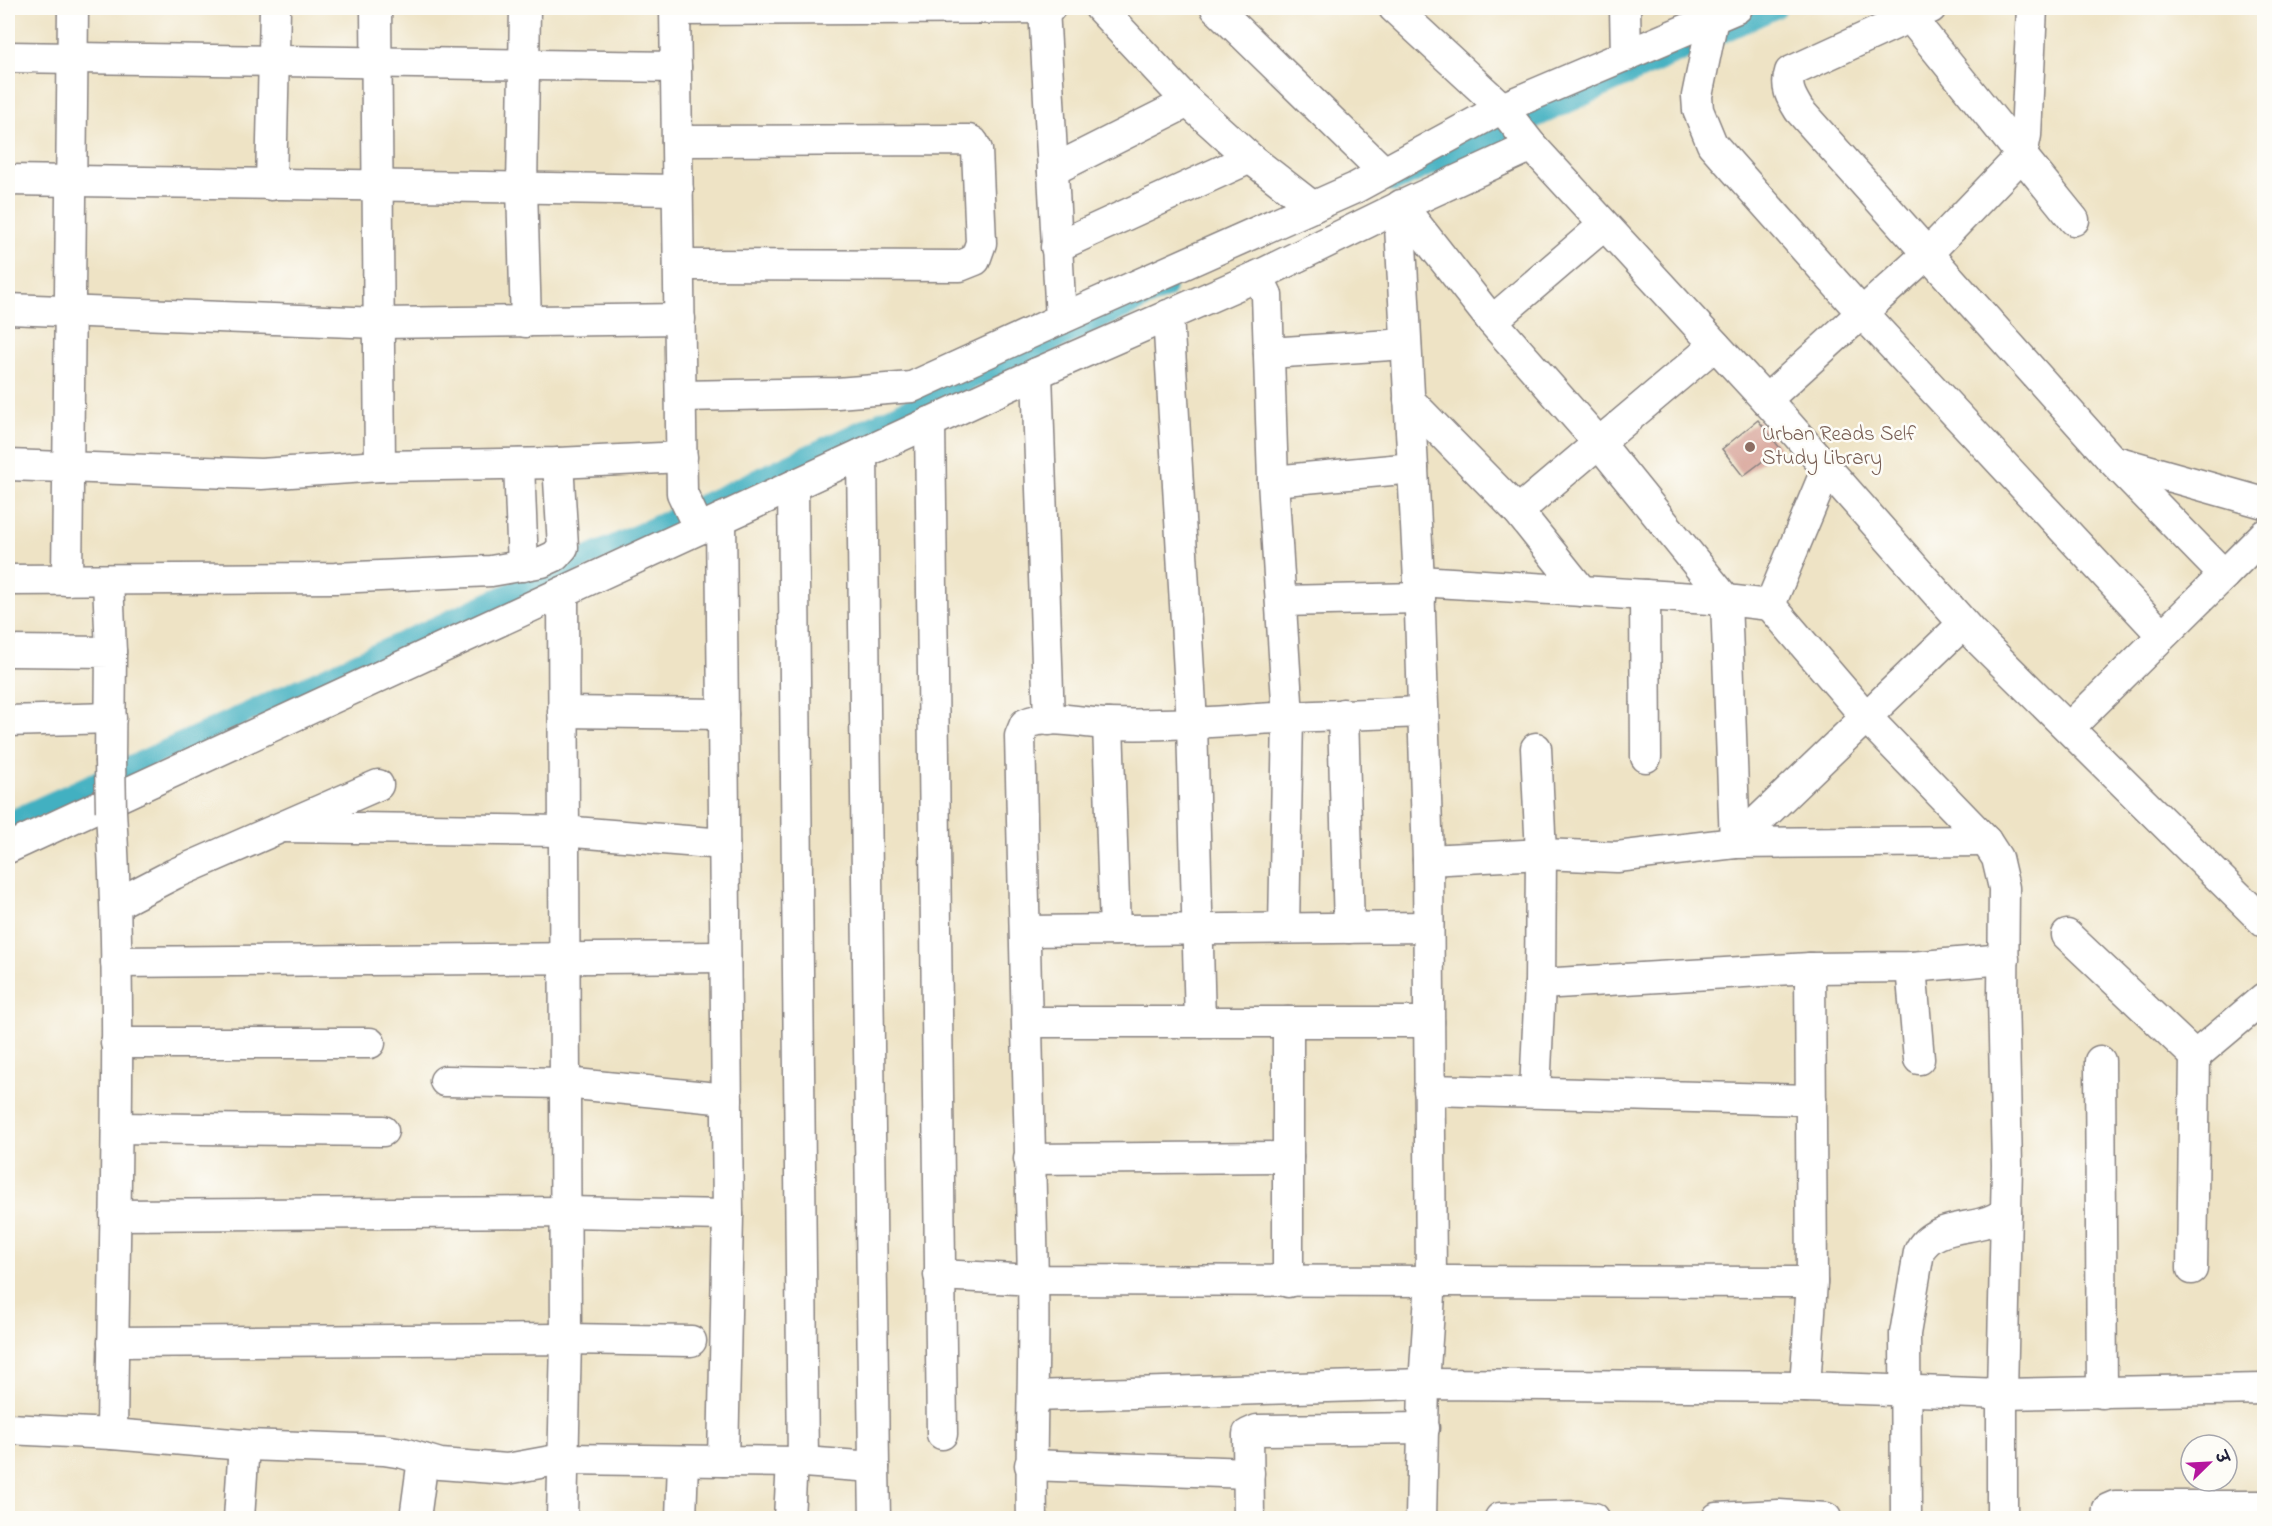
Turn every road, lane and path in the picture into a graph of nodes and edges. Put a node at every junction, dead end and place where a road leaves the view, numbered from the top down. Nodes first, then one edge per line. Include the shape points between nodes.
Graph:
1 (73, 8) edge
2 (275, 8) edge
3 (376, 8) edge
4 (525, 8) edge
5 (1047, 8) edge
6 (1100, 8) edge
7 (1216, 8) edge
8 (1394, 8) edge
9 (1625, 8) edge
10 (2032, 8) edge
11 (675, 9) edge
12 (1721, 11) edge
13 (1921, 12) edge
14 (1626, 56) junction
15 (8, 57) edge
16 (72, 57) junction
17 (274, 62) junction
18 (376, 64) junction
19 (524, 66) junction
20 (676, 67) junction
21 (1188, 102) junction
22 (1504, 111) junction
23 (677, 141) junction
24 (1531, 144) junction
25 (2022, 155) junction
26 (1250, 158) junction
27 (1053, 170) junction
28 (1384, 172) junction
29 (8, 180) edge
30 (71, 182) junction
31 (271, 185) junction
32 (378, 187) junction
33 (522, 188) junction
34 (678, 190) junction
35 (1400, 206) junction
36 (1313, 207) junction
37 (2074, 220) dead end
38 (1604, 225) junction
39 (1056, 247) junction
40 (1928, 253) junction
41 (679, 265) junction
42 (1258, 276) junction
43 (8, 309) edge
44 (69, 311) junction
45 (1862, 313) junction
46 (1168, 315) junction
47 (680, 319) junction
48 (1061, 319) junction
49 (526, 321) junction
50 (1492, 321) junction
51 (379, 323) junction
52 (1406, 344) junction
53 (1715, 345) junction
54 (1269, 353) junction
55 (1037, 373) junction
56 (681, 396) junction
57 (1409, 400) junction
58 (1766, 400) junction
59 (930, 423) junction
60 (1599, 443) junction
61 (861, 454) junction
62 (682, 457) junction
63 (2112, 460) junction
64 (519, 464) junction
65 (558, 464) junction
66 (8, 465) edge
67 (380, 466) junction
68 (67, 467) junction
69 (1413, 468) junction
70 (1827, 468) junction
71 (1273, 481) junction
72 (793, 486) junction
73 (2265, 503) edge
74 (1518, 511) junction
75 (698, 515) junction
76 (2265, 535) edge
77 (523, 566) junction
78 (2224, 574) junction
79 (8, 580) edge
80 (67, 580) junction
81 (108, 581) junction
82 (1419, 590) junction
83 (1582, 591) junction
84 (563, 592) junction
85 (1645, 595) junction
86 (1726, 600) junction
87 (1281, 601) junction
88 (1770, 605) junction
89 (1963, 624) junction
90 (2162, 635) junction
91 (8, 651) edge
92 (111, 652) junction
93 (563, 712) junction
94 (1423, 712) junction
95 (723, 714) junction
96 (1343, 714) junction
97 (1288, 717) junction
98 (1866, 717) junction
99 (111, 718) junction
100 (1049, 720) junction
101 (8, 721) edge
102 (1192, 723) junction
103 (1108, 724) junction
104 (2069, 728) junction
105 (1536, 748) dead end
106 (1646, 757) dead end
107 (378, 785) dead end
108 (283, 827) junction
109 (562, 831) junction
110 (1986, 841) junction
111 (1735, 843) junction
112 (724, 844) junction
113 (8, 848) edge
114 (1540, 854) junction
115 (1428, 860) junction
116 (116, 904) junction
117 (2265, 922) edge
118 (1428, 927) junction
119 (1284, 928) junction
120 (1349, 928) junction
121 (1114, 930) junction
122 (1197, 930) junction
123 (1025, 932) junction
124 (2067, 935) dead end
125 (563, 957) junction
126 (725, 957) junction
127 (2004, 959) junction
128 (116, 962) junction
129 (1911, 967) junction
130 (1810, 968) junction
131 (1540, 984) junction
132 (2265, 998) edge
133 (1029, 1022) junction
134 (1200, 1022) junction
135 (1288, 1022) junction
136 (1429, 1022) junction
137 (116, 1043) junction
138 (370, 1043) dead end
139 (2195, 1056) junction
140 (1919, 1059) dead end
141 (2100, 1061) dead end
142 (445, 1082) dead end
143 (565, 1083) junction
144 (1429, 1090) junction
145 (1535, 1092) junction
146 (727, 1099) junction
147 (1811, 1100) junction
148 (117, 1128) junction
149 (383, 1131) dead end
150 (1288, 1156) junction
151 (1029, 1159) junction
152 (565, 1212) junction
153 (2006, 1213) junction
154 (116, 1215) junction
155 (728, 1215) junction
156 (2192, 1269) dead end
157 (939, 1275) junction
158 (1033, 1280) junction
159 (1431, 1280) junction
160 (1288, 1282) junction
161 (1812, 1282) junction
162 (566, 1339) junction
163 (691, 1341) dead end
164 (113, 1342) junction
165 (1424, 1384) junction
166 (1805, 1387) junction
167 (2265, 1389) edge
168 (1906, 1391) junction
169 (2102, 1393) junction
170 (2002, 1394) junction
171 (1033, 1396) junction
172 (1424, 1428) junction
173 (8, 1429) edge
174 (112, 1434) junction
175 (942, 1434) dead end
176 (244, 1445) junction
177 (423, 1459) junction
178 (562, 1459) junction
179 (723, 1461) junction
180 (682, 1462) junction
181 (797, 1462) junction
182 (1030, 1465) junction
183 (874, 1467) junction
184 (1249, 1473) junction
185 (2265, 1506) edge
186 (239, 1518) edge
187 (415, 1518) edge
188 (562, 1518) edge
189 (681, 1518) edge
190 (789, 1518) edge
191 (875, 1518) edge
192 (1032, 1518) edge
193 (1249, 1518) edge
194 (1421, 1518) edge
195 (1500, 1518) edge
196 (1594, 1518) edge
197 (1717, 1518) edge
198 (1826, 1518) edge
199 (1906, 1518) edge
200 (2002, 1518) edge
201 (2107, 1518) edge

1 - 16 street
2 - 17 street
3 - 18 street
4 - 19 street
5 - 11 street
5 - 27 street
6 - 21 street
7 - 28 street
8 - 22 street
9 - 14 street
10 - 25 street
11 - 20 street
12 - 14 street
12 - 45 street via 1697,96 1698,110 1712,144
13 - 25 street
13 - 40 street via 1790,72 1787,80 1799,110
14 - 22 street
15 - 16 street
16 - 17 street
16 - 30 street
17 - 18 street
17 - 31 street
18 - 19 street
18 - 32 street
19 - 20 street
19 - 33 street
20 - 23 street
21 - 26 street
21 - 27 street
22 - 24 street
22 - 28 street
23 - 34 street
23 - 41 street via 969,140 977,150 981,243 975,260 960,266
24 - 35 street
24 - 38 street
25 - 37 street
25 - 40 street
26 - 36 street
26 - 39 street
27 - 39 street
28 - 36 street
29 - 30 street
30 - 31 street
30 - 44 street
31 - 32 street
32 - 33 street
32 - 51 street
33 - 34 street
33 - 49 street
34 - 41 street
35 - 42 street
35 - 50 street
35 - 52 street
36 - 48 street
38 - 50 street
38 - 53 street
39 - 48 street
40 - 45 street
40 - 63 street
41 - 47 street
42 - 46 street
42 - 54 street via 1267,295
43 - 44 street
44 - 51 street
44 - 68 street
45 - 58 street
45 - 90 street
46 - 55 street
46 - 102 street
47 - 49 street
47 - 56 street
48 - 56 street via 912,387 837,393
49 - 51 street
50 - 60 street
51 - 67 street
52 - 54 street
52 - 57 street
53 - 58 street
53 - 60 street
54 - 71 street
55 - 59 street
55 - 100 street
56 - 62 street
57 - 69 street
57 - 74 street
58 - 70 street
59 - 61 street
59 - 157 street
60 - 74 street
60 - 86 street
61 - 72 street
61 - 183 street
62 - 65 street
62 - 75 street
63 - 73 street
63 - 78 street
64 - 65 street
64 - 67 street
64 - 77 street
65 - 77 street via 563,547 555,556
66 - 68 street
67 - 68 street via 261,474
68 - 80 street
69 - 71 street
69 - 82 street
70 - 88 street
70 - 89 street
71 - 87 street
72 - 75 street
72 - 181 street
74 - 83 street
75 - 84 street
75 - 95 street
76 - 78 street
77 - 81 street via 491,572 335,578
78 - 90 street
79 - 80 street
80 - 81 street
81 - 92 street
82 - 83 street
82 - 87 street
82 - 94 street
83 - 85 street
84 - 93 street
84 - 113 street
85 - 86 street
85 - 106 street
86 - 88 street
86 - 111 street
87 - 97 street
88 - 98 street
89 - 98 street
89 - 104 street
90 - 104 street
91 - 92 street
92 - 99 street
93 - 95 street
93 - 109 street
94 - 96 street
94 - 115 street
95 - 112 street
96 - 97 street
96 - 120 street
97 - 102 street
97 - 119 street
98 - 110 street
98 - 111 street
99 - 101 street
99 - 116 street, bridge
100 - 103 street
100 - 123 street via 1025,724 1020,736
102 - 103 street
102 - 122 street
103 - 121 street
104 - 117 street
105 - 114 street
107 - 108 street
108 - 109 street
108 - 116 street
109 - 112 street
109 - 125 street
110 - 111 street
110 - 127 street via 2002,873
111 - 114 street via 1617,857
112 - 126 street
114 - 115 street
114 - 131 street
115 - 118 street
116 - 128 street
118 - 120 street
118 - 136 street
119 - 120 street
119 - 122 street
121 - 122 street
121 - 123 street
122 - 134 street
123 - 133 street
124 - 139 street
125 - 126 street
125 - 128 street
125 - 143 street
126 - 146 street
127 - 129 street
127 - 153 street
128 - 137 street
129 - 130 street
129 - 140 street
130 - 131 street
130 - 147 street
131 - 145 street
132 - 139 street
133 - 134 street
133 - 151 street
134 - 135 street
135 - 136 street
135 - 150 street
136 - 144 street
137 - 138 street
137 - 148 street
139 - 156 street
141 - 169 street
142 - 143 street
143 - 146 street
143 - 152 street
144 - 145 street
144 - 159 street
145 - 147 street
146 - 155 street
147 - 161 street
148 - 149 street
148 - 154 street
150 - 151 street
150 - 160 street
151 - 158 street
152 - 154 street
152 - 155 street
152 - 162 street
153 - 168 street via 1985,1223 1953,1228 1929,1239 1920,1248 1906,1328
153 - 170 street
154 - 164 street
155 - 179 street
157 - 158 street
157 - 175 street
158 - 160 street
158 - 171 street
159 - 160 street
159 - 161 street
159 - 165 street
161 - 166 street
162 - 163 street
162 - 164 street
162 - 178 street
164 - 174 street
165 - 166 street
165 - 171 street
165 - 172 street
166 - 168 street
167 - 169 street
168 - 170 street
168 - 199 street
169 - 170 street
170 - 200 street
171 - 182 street
172 - 184 street via 1252,1431 1248,1434
172 - 194 street
173 - 174 street
174 - 176 street
176 - 177 street via 384,1450
176 - 186 street
177 - 178 street via 453,1466 507,1469
177 - 187 street
178 - 180 street
178 - 188 street
179 - 180 street
179 - 181 street
180 - 189 street
181 - 183 street
181 - 190 street
182 - 184 street
182 - 192 street
183 - 191 street
184 - 193 street
185 - 201 street via 2115,1506 2108,1509
195 - 196 street
197 - 198 street

